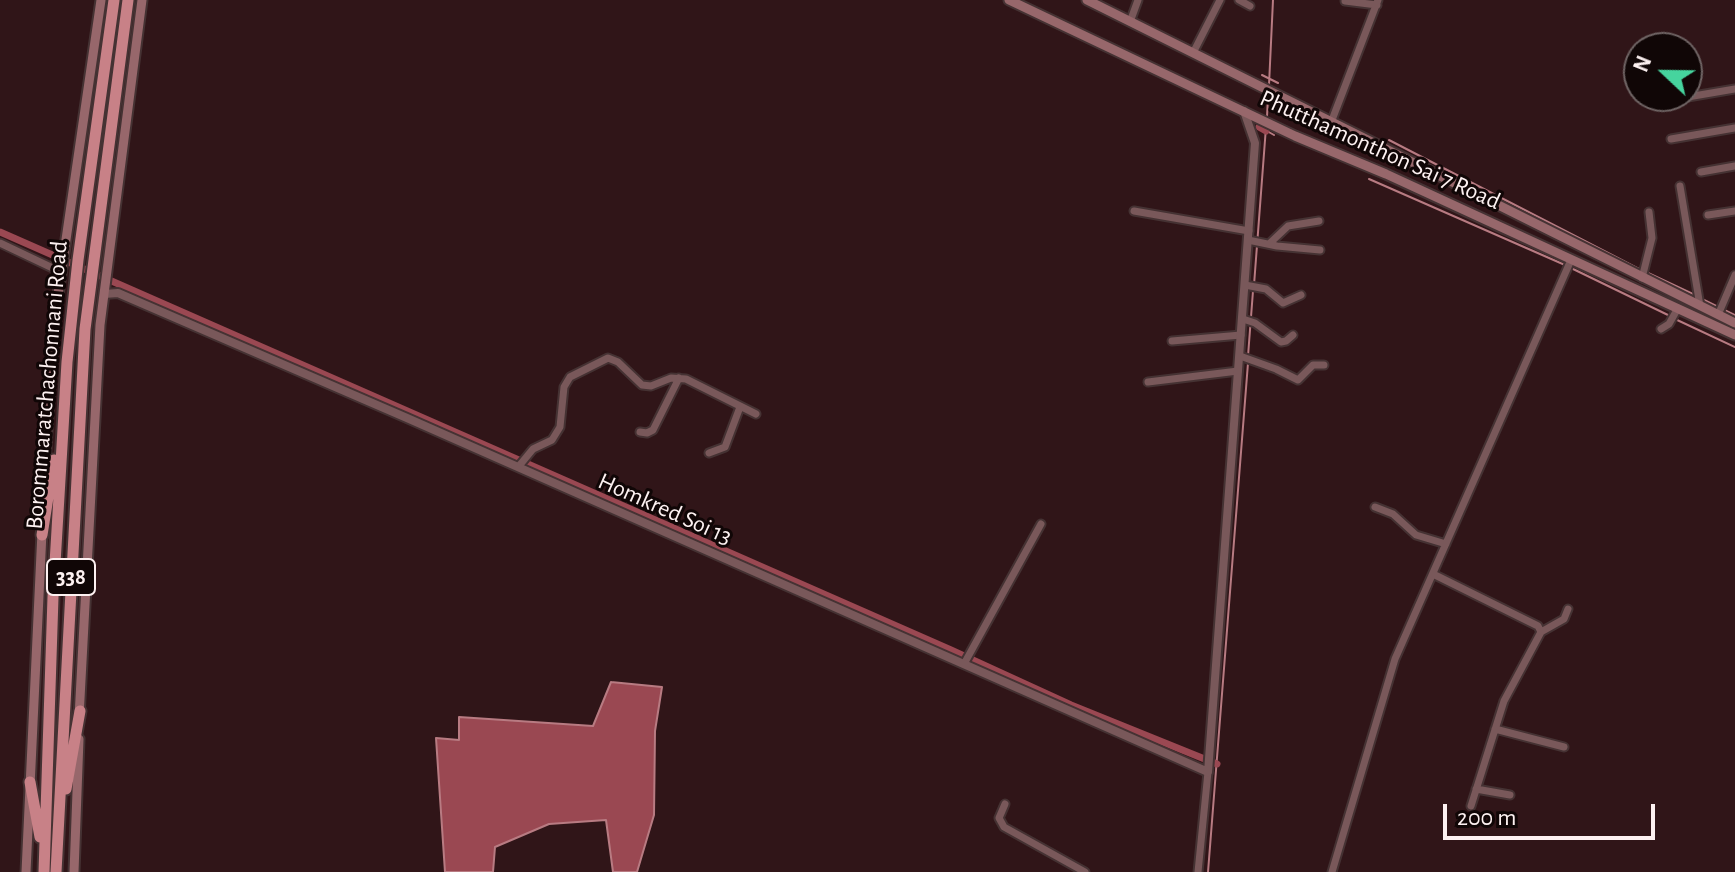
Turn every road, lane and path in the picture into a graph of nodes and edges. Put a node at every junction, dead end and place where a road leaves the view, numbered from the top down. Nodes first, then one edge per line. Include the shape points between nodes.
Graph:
1 (101, 0) edge
2 (114, 0) edge
3 (128, 0) edge
4 (142, 0) edge
5 (1009, 0) edge
6 (1138, 0) edge
7 (1220, 0) edge
8 (1239, 0) edge
9 (1092, 1) edge
10 (1345, 1) edge
11 (1378, 2) edge
12 (1023, 4) edge
13 (1250, 6) dead end
14 (1130, 22) junction
15 (1193, 53) junction
16 (1735, 89) edge
17 (1703, 94) edge
18 (1245, 116) junction
19 (1332, 120) junction
20 (1735, 128) edge
21 (1671, 139) dead end
22 (1735, 166) edge
23 (1701, 172) dead end
24 (1680, 186) dead end
25 (1134, 211) dead end
26 (1735, 211) edge
27 (1649, 212) dead end
28 (1708, 215) dead end
29 (1319, 221) dead end
30 (1250, 237) junction
31 (0, 243) edge
32 (1266, 243) junction
33 (1320, 250) dead end
34 (1569, 264) junction
35 (61, 269) junction
36 (1735, 275) edge
37 (1642, 277) junction
38 (1248, 285) junction
39 (104, 289) junction
40 (1301, 295) dead end
41 (1699, 301) junction
42 (1676, 311) junction
43 (1719, 314) junction
44 (1249, 321) junction
45 (1735, 323) edge
46 (1661, 329) dead end
47 (1241, 335) junction
48 (1293, 335) dead end
49 (1735, 335) edge
50 (1172, 341) dead end
51 (1245, 357) junction
52 (1324, 365) dead end
53 (1238, 371) junction
54 (679, 378) junction
55 (1148, 382) dead end
56 (64, 407) junction
57 (740, 407) junction
58 (756, 414) dead end
59 (640, 432) dead end
60 (709, 453) dead end
61 (522, 462) junction
62 (1375, 507) dead end
63 (1041, 524) dead end
64 (42, 535) junction
65 (1446, 544) junction
66 (1433, 574) junction
67 (1568, 609) dead end
68 (1541, 632) junction
69 (966, 659) junction
70 (80, 711) junction
71 (1495, 729) junction
72 (1564, 747) dead end
73 (1209, 764) junction
74 (30, 782) junction
75 (1476, 789) junction
76 (1510, 795) dead end
77 (1005, 804) dead end
78 (1471, 806) dead end
79 (58, 838) junction
80 (44, 866) edge
81 (26, 872) edge
82 (56, 872) edge
83 (74, 872) edge
84 (1085, 872) edge
85 (1198, 872) edge
86 (1332, 872) edge

1 - 35 main road
2 - 56 highway, Borommaratchachonnani Road / 338 via 78,260
3 - 79 highway, Borommaratchachonnani Road / 338 via 90,282 79,407
4 - 39 main road
5 - 12 main road, Phutthamonthon Sai 7 Road
6 - 14 street
7 - 15 street
8 - 13 street
9 - 14 main road, Phutthamonthon Sai 7 Road
10 - 11 street
11 - 19 street
12 - 18 main road, Phutthamonthon Sai 7 Road
14 - 15 main road, Phutthamonthon Sai 7 Road
15 - 19 main road, Phutthamonthon Sai 7 Road
16 - 17 street
18 - 30 street via 1255,143
18 - 34 main road, Phutthamonthon Sai 7 Road via 1386,174
19 - 37 main road, Phutthamonthon Sai 7 Road
20 - 21 street
22 - 23 street
24 - 41 street
25 - 30 street
26 - 28 street
27 - 37 street via 1652,238
29 - 32 street via 1288,226
30 - 32 street
30 - 38 street
31 - 35 street
32 - 33 street
34 - 42 main road, Phutthamonthon Sai 7 Road
34 - 65 street
35 - 64 main road
36 - 43 street
37 - 41 main road, Phutthamonthon Sai 7 Road
38 - 40 street via 1283,303
38 - 44 street
39 - 61 street, Homkred Soi 13
39 - 70 main road
41 - 43 main road, Phutthamonthon Sai 7 Road
42 - 46 street
42 - 49 main road, Phutthamonthon Sai 7 Road
43 - 45 main road, Phutthamonthon Sai 7 Road
44 - 47 street
44 - 48 street via 1281,342
47 - 50 street
47 - 51 street
51 - 52 street via 1298,380 1313,365
51 - 53 street
53 - 55 street
53 - 73 street
54 - 57 street
54 - 59 street via 653,430
54 - 61 street via 647,387 611,358 573,373 564,387 560,427 552,440
56 - 64 highway
56 - 80 highway, Borommaratchachonnani Road / 338
57 - 58 street
57 - 60 street via 725,447
61 - 69 street, Homkred Soi 13
62 - 65 street via 1393,514 1416,535
63 - 69 street
64 - 74 main road
65 - 66 street
66 - 68 street
66 - 86 street via 1385,688
67 - 68 street via 1564,619
68 - 71 street
69 - 73 street, Homkred Soi 13
70 - 79 highway
70 - 83 main road
71 - 72 street
71 - 75 street
73 - 85 street
74 - 80 highway
74 - 81 main road
75 - 76 street
75 - 78 street
77 - 84 street via 999,818 1004,827
79 - 82 highway, Borommaratchachonnani Road / 338

